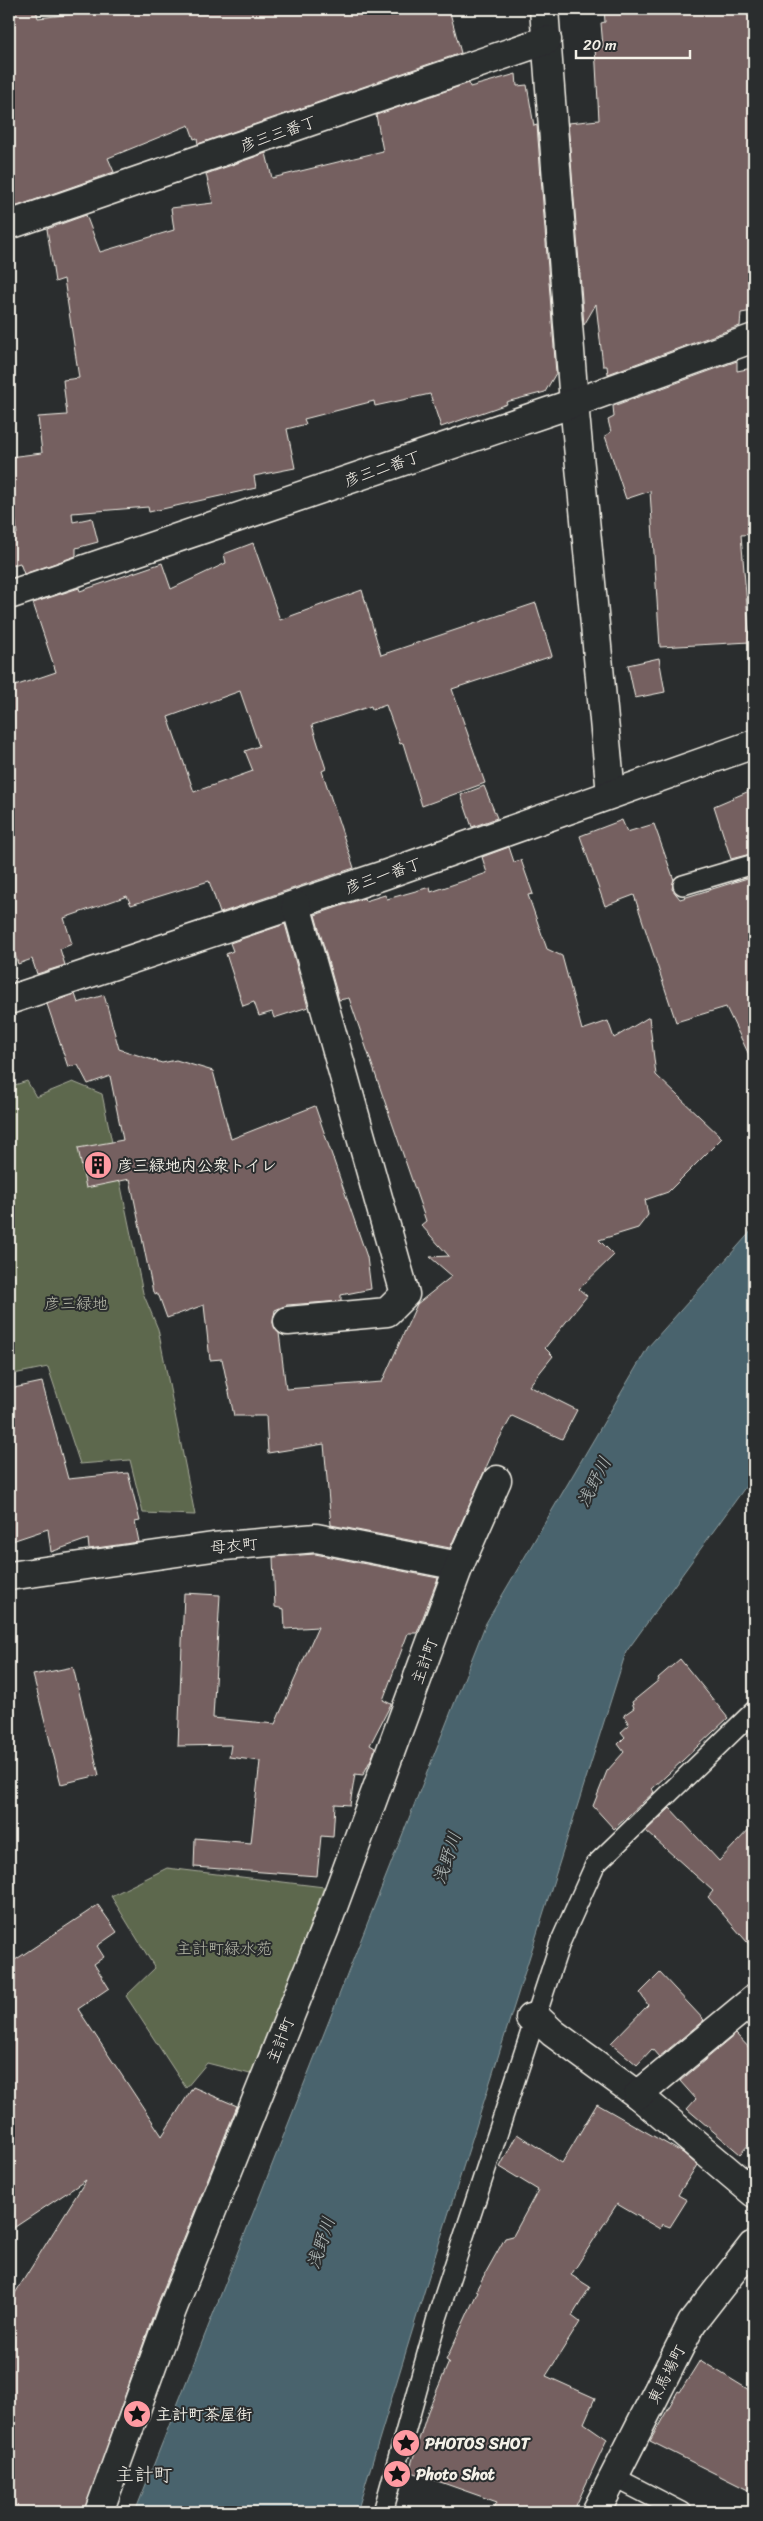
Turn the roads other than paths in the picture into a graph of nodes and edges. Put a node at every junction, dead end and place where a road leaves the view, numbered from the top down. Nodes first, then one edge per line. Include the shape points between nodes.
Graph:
1 (544, 9) edge
2 (547, 40) junction
3 (9, 225) edge
4 (754, 338) edge
5 (574, 403) junction
6 (9, 595) edge
7 (754, 744) edge
8 (611, 794) junction
9 (754, 864) edge
10 (683, 886) dead end
11 (296, 905) junction
12 (9, 1000) edge
13 (288, 1321) dead end
14 (497, 1480) dead end
15 (459, 1566) junction
16 (9, 1576) edge
17 (754, 1710) edge
18 (754, 1999) edge
19 (533, 2018) junction
20 (638, 2095) junction
21 (754, 2193) edge
22 (753, 2238) edge
23 (614, 2477) junction
24 (99, 2512) edge
25 (383, 2512) edge
26 (596, 2512) edge
27 (682, 2512) edge

1 - 2 street
2 - 3 street, 彦三三番丁
2 - 5 street
4 - 5 street, 彦三二番丁
5 - 6 street, 彦三二番丁
5 - 8 street
7 - 8 street, 彦三一番丁
8 - 11 street, 彦三一番丁
9 - 10 lane
11 - 12 street, 彦三一番丁
11 - 13 street via 405,1294 387,1312
14 - 15 street, 主計町
15 - 16 street, 母衣町 via 316,1538 213,1547
15 - 24 street, 主計町 via 326,1926 172,2310
17 - 19 lane via 595,1865 560,1943
18 - 20 street
19 - 20 street
19 - 25 lane via 437,2318
20 - 21 street
22 - 23 street, 東馬場町 via 692,2323
23 - 26 street, 東馬場町
23 - 27 lane

